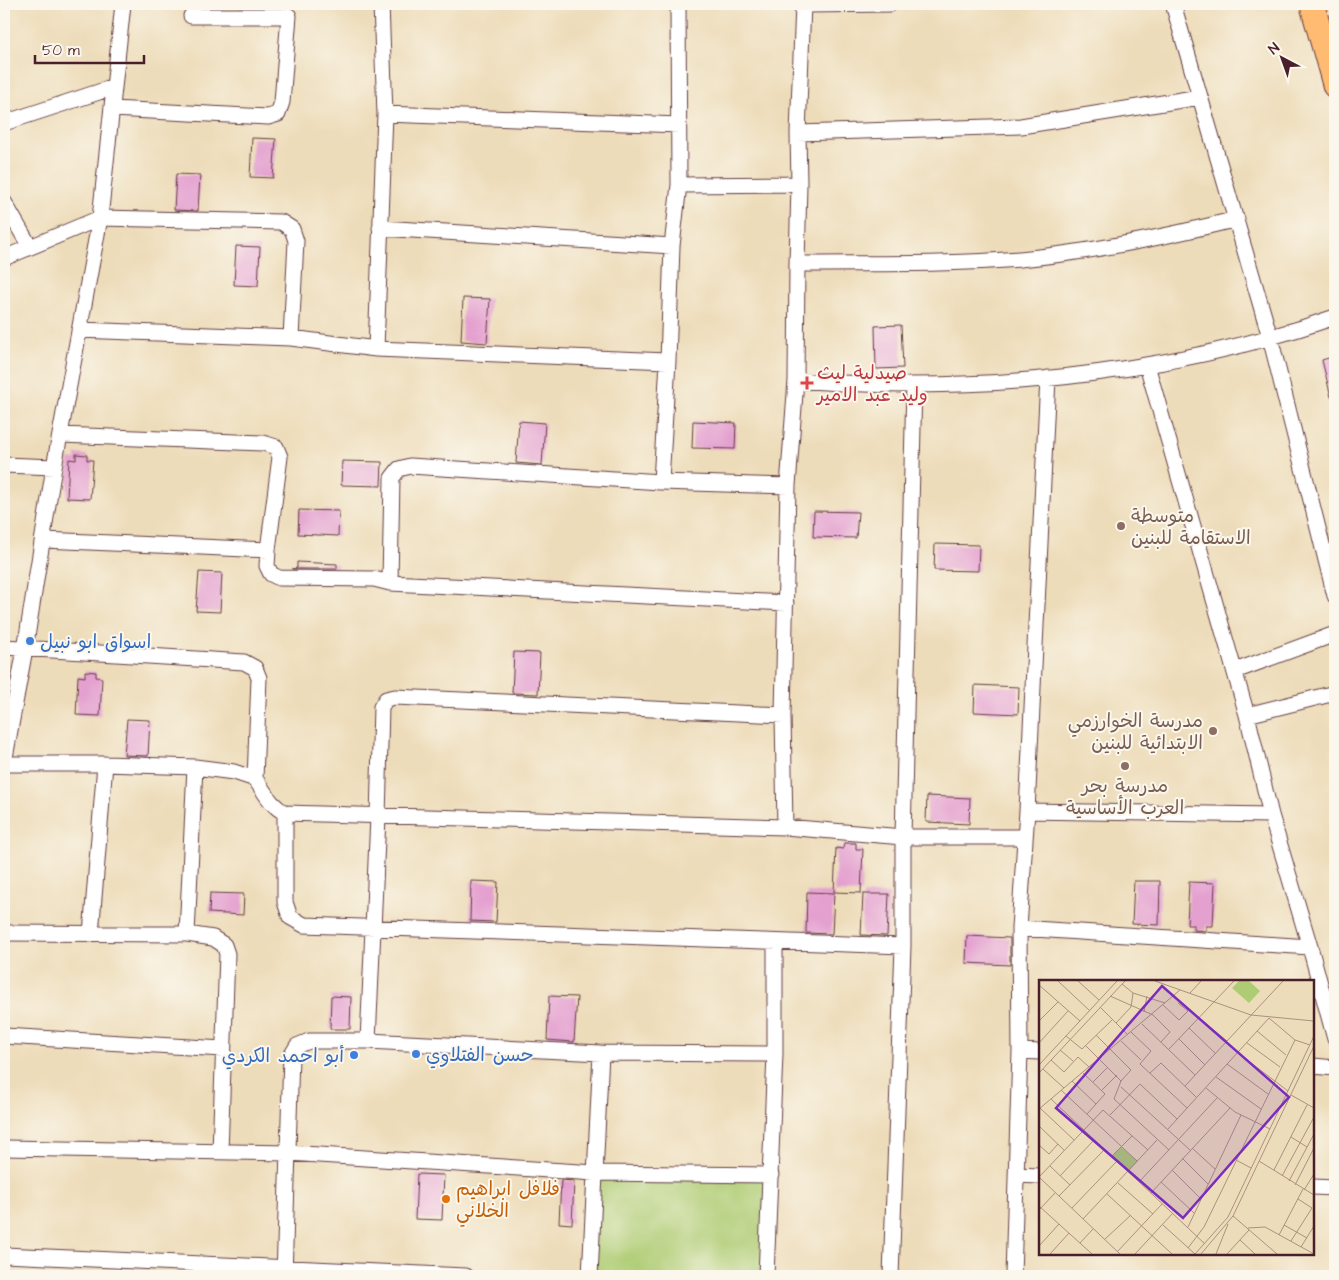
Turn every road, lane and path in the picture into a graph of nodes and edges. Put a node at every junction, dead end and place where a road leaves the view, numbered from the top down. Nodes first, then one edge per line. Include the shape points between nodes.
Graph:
1 (123, 4) edge
2 (381, 4) edge
3 (678, 4) edge
4 (890, 4) edge
5 (1173, 4) edge
6 (1312, 4) edge
7 (803, 5) edge
8 (191, 16) dead end
9 (1335, 86) edge
10 (114, 87) junction
11 (1200, 97) junction
12 (112, 110) junction
13 (384, 114) junction
14 (4, 124) edge
15 (679, 125) junction
16 (798, 133) junction
17 (799, 184) junction
18 (680, 185) junction
19 (4, 202) edge
20 (100, 218) junction
21 (1237, 219) junction
22 (380, 228) junction
23 (672, 246) junction
24 (30, 247) junction
25 (4, 258) edge
26 (797, 264) junction
27 (1335, 317) edge
28 (80, 330) junction
29 (1270, 337) junction
30 (291, 338) junction
31 (376, 349) junction
32 (668, 361) junction
33 (1147, 365) junction
34 (1048, 378) junction
35 (796, 380) junction
36 (914, 385) junction
37 (61, 434) junction
38 (4, 465) edge
39 (54, 467) junction
40 (661, 482) junction
41 (788, 486) junction
42 (44, 540) junction
43 (268, 550) junction
44 (390, 583) junction
45 (1335, 596) edge
46 (786, 603) junction
47 (1335, 634) edge
48 (4, 647) edge
49 (25, 649) junction
50 (1234, 671) junction
51 (1335, 693) edge
52 (782, 715) junction
53 (1247, 715) junction
54 (4, 764) edge
55 (105, 764) junction
56 (195, 767) junction
57 (255, 779) junction
58 (1027, 810) junction
59 (285, 814) junction
60 (1271, 815) junction
61 (378, 817) junction
62 (785, 827) junction
63 (903, 837) junction
64 (1025, 837) junction
65 (374, 927) junction
66 (1019, 928) junction
67 (4, 933) edge
68 (91, 934) junction
69 (187, 934) junction
70 (775, 942) junction
71 (903, 946) junction
72 (1310, 947) junction
73 (4, 1036) edge
74 (1335, 1039) edge
75 (368, 1040) junction
76 (223, 1049) junction
77 (1020, 1051) junction
78 (1039, 1052) edge
79 (601, 1053) junction
80 (775, 1054) junction
81 (1314, 1066) edge
82 (1335, 1068) edge
83 (4, 1148) edge
84 (220, 1152) junction
85 (288, 1154) junction
86 (596, 1173) junction
87 (771, 1175) junction
88 (1016, 1175) junction
89 (1039, 1176) edge
90 (1314, 1187) edge
91 (1335, 1188) edge
92 (4, 1255) edge
93 (284, 1272) edge
94 (394, 1274) edge
95 (465, 1276) edge
96 (590, 1276) edge
97 (766, 1276) edge
98 (891, 1276) edge
99 (1013, 1276) edge

1 - 10 street
2 - 13 street
3 - 15 street
4 - 7 street
5 - 11 street
6 - 9 main road
7 - 16 street
8 - 12 street via 289,16 282,102 278,114 268,117
10 - 12 street
10 - 14 street
11 - 16 street via 1021,126
11 - 21 street
12 - 20 street
13 - 15 street
13 - 22 street
15 - 18 street
16 - 17 street
17 - 18 street
17 - 26 street
18 - 23 street
19 - 24 street
20 - 24 street
20 - 28 street
20 - 30 street via 281,222 292,229 296,241
21 - 26 street via 1130,244 1021,259
21 - 29 street
22 - 23 street
22 - 31 street
23 - 32 street
24 - 25 street
26 - 35 street
27 - 29 street
28 - 30 street
28 - 37 street
29 - 33 street
29 - 45 street
30 - 31 street
31 - 32 street
32 - 40 street
33 - 34 street
33 - 50 street
34 - 36 street
34 - 58 street
35 - 36 street
35 - 41 street
36 - 63 street
37 - 39 street
37 - 43 street via 263,443 276,447 280,457
38 - 39 street
39 - 42 street
40 - 41 street
40 - 44 street via 410,466 399,469 392,478
41 - 46 street
42 - 43 street
42 - 49 street
43 - 44 street via 267,566 271,574 280,578 374,579
44 - 46 street
46 - 52 street
47 - 50 street
48 - 49 street
49 - 54 street
49 - 57 street via 244,662 255,668 259,678
50 - 53 street
51 - 53 street
52 - 61 street via 395,697 386,700 381,707
52 - 62 street
53 - 60 street
54 - 55 street
55 - 56 street
55 - 68 street
56 - 57 street via 234,772
56 - 69 street
57 - 59 street via 272,803
58 - 60 street
58 - 64 street
59 - 61 street
59 - 65 street via 285,902 290,918 304,925
60 - 72 street
61 - 62 street
61 - 65 street
62 - 63 street
63 - 64 street
63 - 71 street
64 - 66 street
65 - 70 street
65 - 75 street
66 - 72 street
66 - 77 street
67 - 68 street
68 - 69 street
69 - 76 street via 213,938 224,945 227,954
70 - 71 street
70 - 80 street
71 - 98 street
72 - 74 street
73 - 76 street
75 - 79 street
75 - 85 street via 309,1041 297,1046 291,1056
76 - 84 street
77 - 78 street
77 - 88 street
79 - 80 street
79 - 86 street
80 - 87 street
81 - 82 street
83 - 84 street
84 - 85 street
85 - 86 street
85 - 93 street
86 - 87 street
86 - 96 street
87 - 97 street
88 - 89 street
88 - 99 street
90 - 91 street
92 - 93 street
93 - 94 street
94 - 95 street

